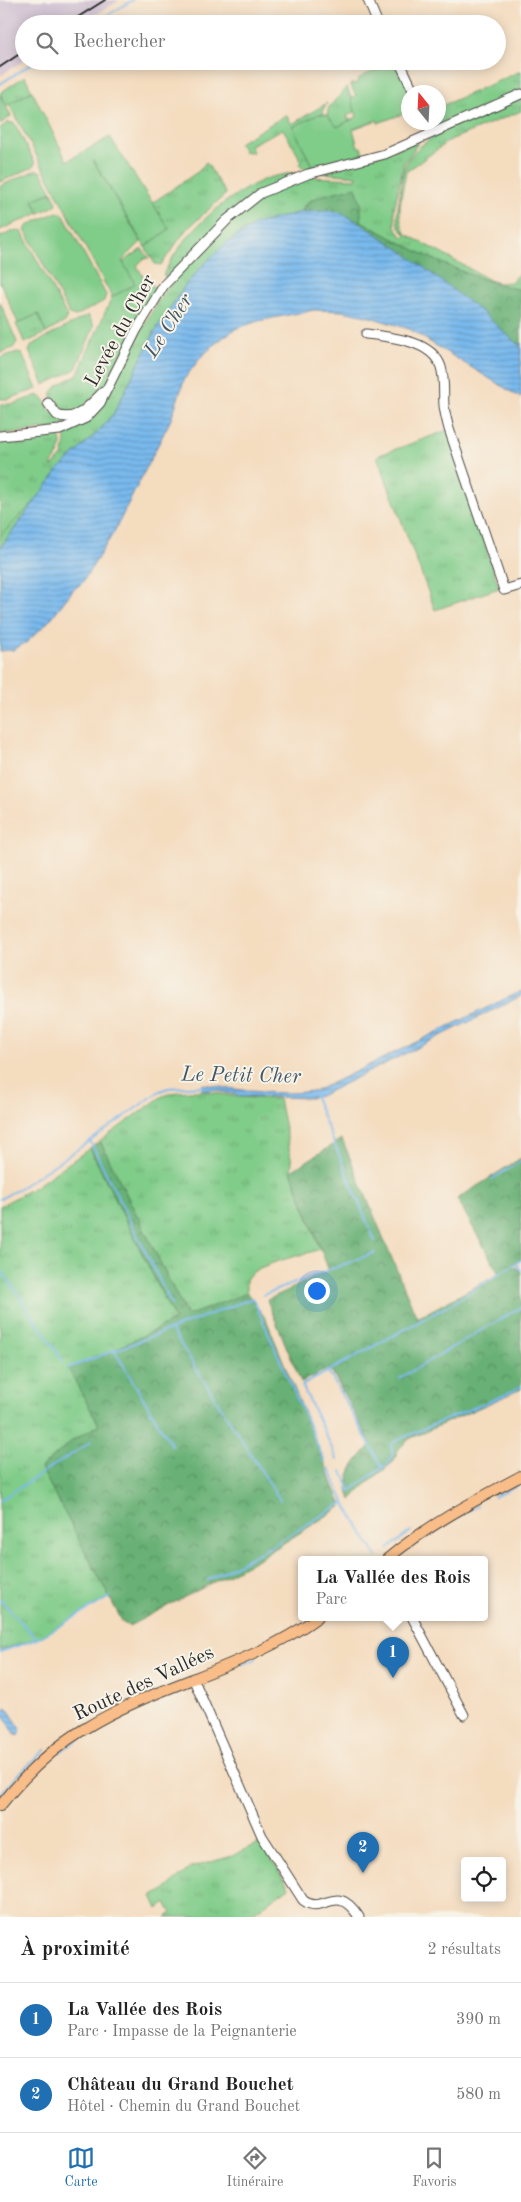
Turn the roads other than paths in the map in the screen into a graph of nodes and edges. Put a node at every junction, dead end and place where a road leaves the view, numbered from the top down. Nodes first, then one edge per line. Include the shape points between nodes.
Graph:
1 (368, 0) edge
2 (374, 15) edge
3 (403, 70) edge
4 (411, 85) edge
5 (521, 94) edge
6 (431, 132) joint
7 (366, 334) dead end
8 (48, 403) dead end
9 (83, 415) junction
10 (0, 436) edge
11 (521, 585) edge
12 (521, 1476) edge
13 (391, 1556) edge
14 (312, 1621) edge
15 (414, 1621) edge
16 (193, 1678) junction
17 (464, 1715) dead end
18 (0, 1806) edge
19 (358, 1917) edge

1 - 2 street
3 - 4 street
5 - 6 street, Levée du Cher
6 - 9 street, Levée du Cher via 385,154 290,180 251,201 164,284 108,386
7 - 11 street via 397,338 420,346 439,364 450,429 504,590
8 - 9 street via 60,416
9 - 10 street via 60,430
12 - 13 main road via 447,1516
14 - 16 main road, Route des Vallées via 269,1647
15 - 17 street
16 - 18 main road, Route des Vallées via 79,1732 36,1767
16 - 19 street via 262,1836 303,1900 316,1910 344,1902

